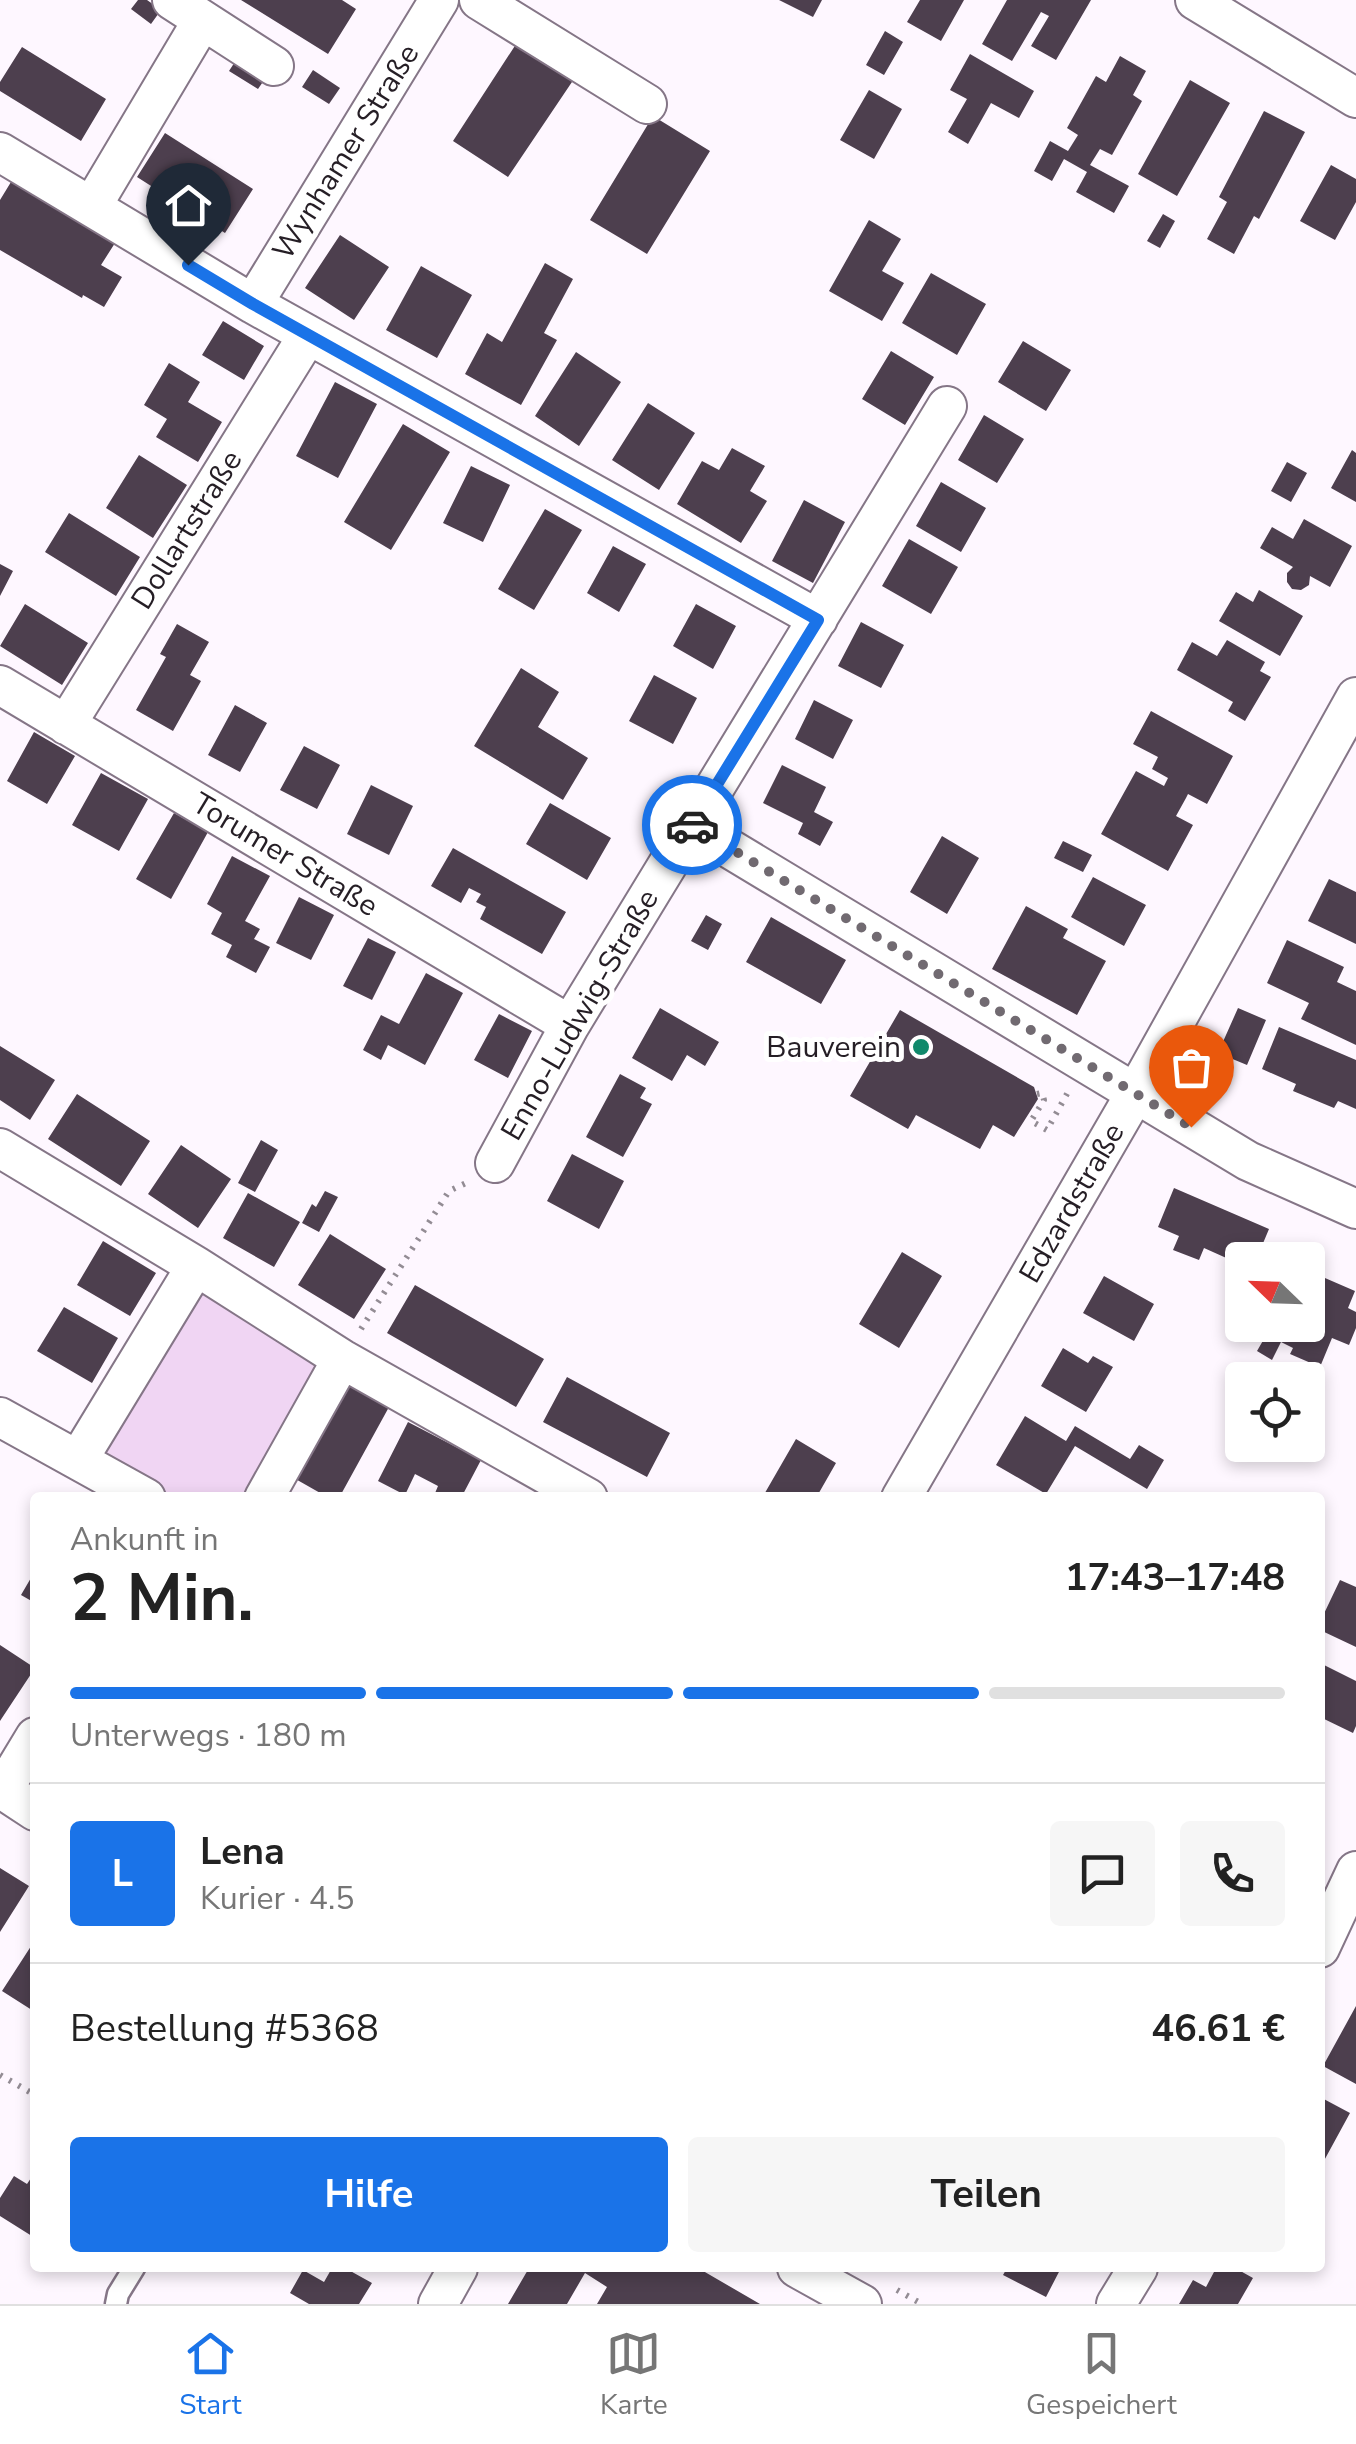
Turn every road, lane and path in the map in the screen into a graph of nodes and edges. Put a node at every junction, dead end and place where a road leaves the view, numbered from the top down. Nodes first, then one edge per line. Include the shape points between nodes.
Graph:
1 (439, 0) edge
2 (479, 0) edge
3 (1194, 0) edge
4 (187, 11) edge
5 (274, 66) dead end
6 (1356, 98) edge
7 (647, 104) dead end
8 (0, 152) edge
9 (92, 206) junction
10 (253, 304) junction
11 (308, 335) junction
12 (947, 406) dead end
13 (818, 620) junction
14 (0, 685) edge
15 (1356, 697) edge
16 (66, 725) junction
17 (692, 826) junction
18 (570, 1025) junction
19 (1043, 1093) dead end
20 (1135, 1094) junction
21 (1062, 1104) dead end
22 (0, 1148) edge
23 (495, 1163) joint
24 (1356, 1209) edge
25 (196, 1266) junction
26 (342, 1359) junction
27 (0, 1417) edge
28 (78, 1460) junction
29 (135, 1492) edge
30 (267, 1492) edge
31 (577, 1492) edge
32 (905, 1492) edge
33 (30, 1744) edge
34 (2, 1789) edge
35 (30, 1808) edge
36 (1356, 1871) edge
37 (1325, 1937) edge
38 (0, 2075) edge
39 (30, 2093) edge
40 (132, 2272) edge
41 (456, 2272) edge
42 (804, 2272) edge
43 (1136, 2272) edge
44 (116, 2304) edge
45 (438, 2304) edge
46 (862, 2304) edge
47 (1116, 2304) edge

1 - 10 street, Wynhamer Straße
2 - 7 street
3 - 6 street
4 - 5 street
4 - 9 street
8 - 9 street
9 - 10 street
10 - 11 street
11 - 13 street
11 - 16 street, Dollartstraße
12 - 13 street, Enno-Ludwig-Straße
13 - 17 street, Enno-Ludwig-Straße
14 - 16 street, Torumer Straße
15 - 20 street, Edzardstraße
16 - 18 street, Torumer Straße
17 - 18 street, Enno-Ludwig-Straße
17 - 20 street
18 - 23 street, Enno-Ludwig-Straße
19 - 21 path via 1031,1121 1047,1130
20 - 24 street via 1248,1160
20 - 32 street, Edzardstraße
22 - 25 street
23 - 26 path via 449,1191
25 - 26 street
25 - 28 street
26 - 30 street
26 - 31 street
27 - 28 street
28 - 29 street
33 - 34 street
34 - 35 street
36 - 37 street
38 - 39 path
40 - 44 lane
41 - 45 street
42 - 46 street
43 - 47 street

